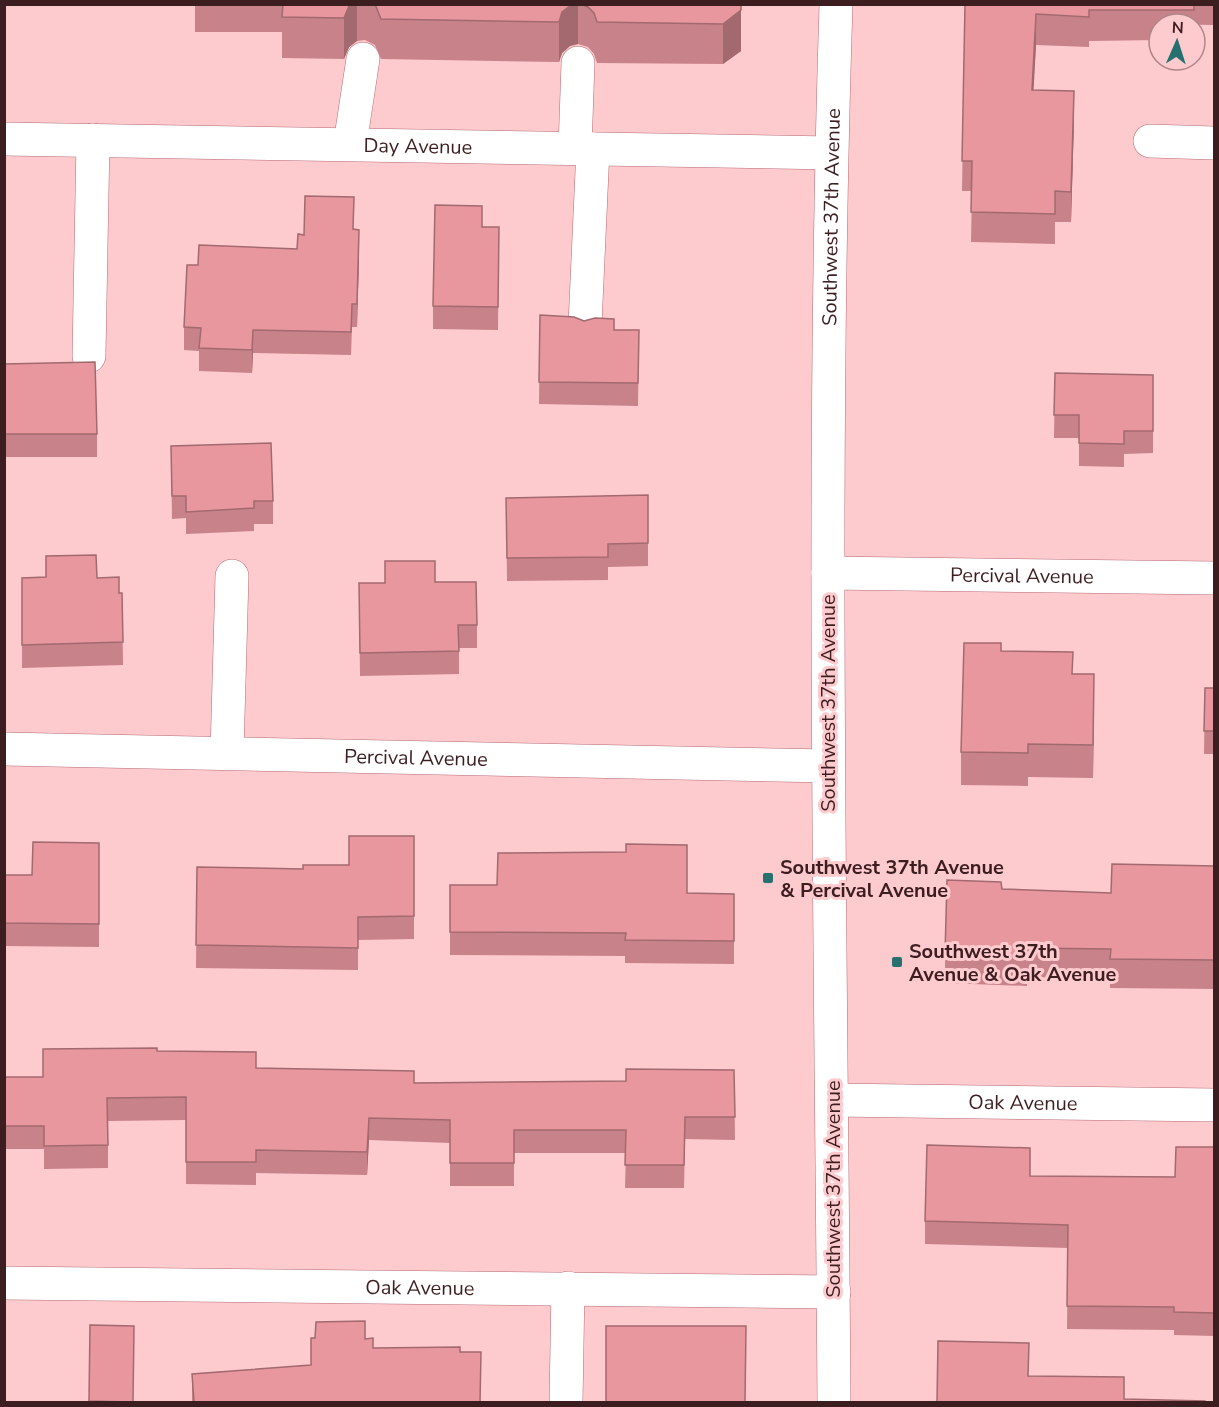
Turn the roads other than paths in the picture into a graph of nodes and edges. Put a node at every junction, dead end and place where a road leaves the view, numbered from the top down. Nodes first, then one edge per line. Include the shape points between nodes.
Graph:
1 (836, 4) edge
2 (363, 59) dead end
3 (578, 63) dead end
4 (4, 139) edge
5 (93, 140) junction
6 (1150, 141) dead end
7 (1215, 143) edge
8 (350, 144) junction
9 (584, 149) junction
10 (831, 153) junction
11 (585, 325) edge
12 (89, 356) dead end
13 (828, 573) junction
14 (232, 576) dead end
15 (1215, 578) edge
16 (4, 748) edge
17 (227, 752) junction
18 (828, 766) junction
19 (832, 1100) junction
20 (1215, 1105) edge
21 (4, 1284) edge
22 (567, 1288) junction
23 (834, 1292) junction
24 (566, 1402) edge
25 (834, 1402) edge

1 - 10 street, Southwest 37th Avenue
2 - 8 street
3 - 9 street
4 - 5 street, Day Avenue
5 - 8 street, Day Avenue
5 - 12 street
6 - 7 street
8 - 9 street, Day Avenue
9 - 10 street, Day Avenue
9 - 11 street
10 - 13 street, Southwest 37th Avenue
13 - 15 street, Percival Avenue
13 - 18 street, Southwest 37th Avenue
14 - 17 street
16 - 17 street, Percival Avenue
17 - 18 street, Percival Avenue
18 - 19 street, Southwest 37th Avenue
19 - 20 street, Oak Avenue
19 - 23 street, Southwest 37th Avenue
21 - 22 street, Oak Avenue
22 - 23 street, Oak Avenue
22 - 24 street
23 - 25 street, Southwest 37th Avenue

